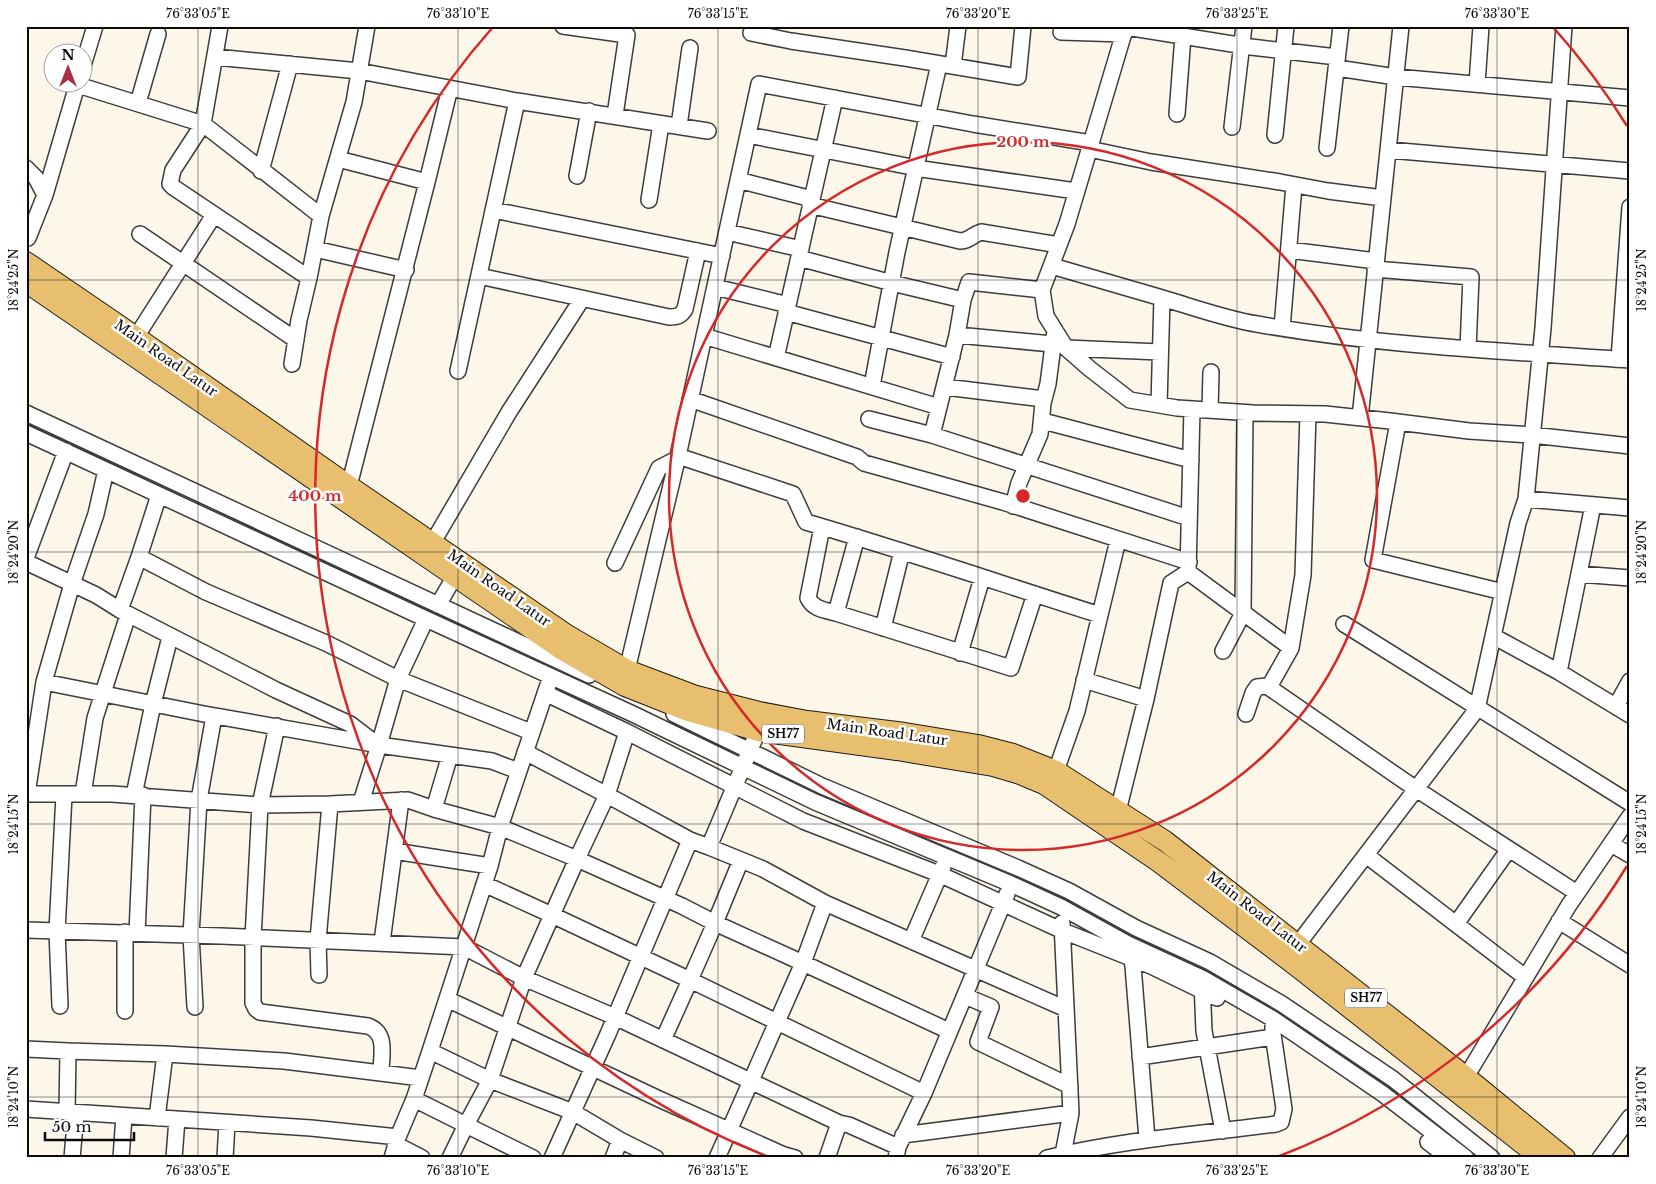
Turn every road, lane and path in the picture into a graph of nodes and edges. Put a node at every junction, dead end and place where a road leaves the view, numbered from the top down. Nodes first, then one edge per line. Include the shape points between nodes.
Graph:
1 (95, 26) edge
2 (220, 26) edge
3 (367, 26) edge
4 (564, 26) edge
5 (754, 26) edge
6 (958, 26) edge
7 (1023, 26) edge
8 (1244, 26) edge
9 (1286, 26) edge
10 (1341, 26) edge
11 (1401, 26) edge
12 (1481, 26) edge
13 (1564, 26) edge
14 (1125, 29) edge
15 (1061, 32) dead end
16 (158, 34) dead end
17 (1183, 36) junction
18 (90, 42) edge
19 (1242, 45) junction
20 (690, 48) dead end
21 (1283, 51) junction
22 (215, 57) junction
23 (1337, 62) junction
24 (290, 64) junction
25 (946, 65) junction
26 (360, 71) junction
27 (1396, 77) junction
28 (1478, 84) junction
29 (92, 88) edge
30 (450, 88) junction
31 (76, 92) edge
32 (1560, 92) junction
33 (835, 98) junction
34 (1630, 98) edge
35 (517, 101) junction
36 (138, 103) junction
37 (588, 111) junction
38 (1177, 114) dead end
39 (614, 115) junction
40 (928, 115) junction
41 (203, 124) junction
42 (661, 124) junction
43 (679, 126) junction
44 (1232, 127) dead end
45 (708, 131) dead end
46 (748, 135) junction
47 (1275, 135) dead end
48 (1090, 146) junction
49 (1327, 148) dead end
50 (823, 150) junction
51 (1388, 150) junction
52 (338, 159) junction
53 (1554, 164) junction
54 (26, 168) edge
55 (917, 168) junction
56 (261, 171) junction
57 (1630, 171) edge
58 (578, 176) dead end
59 (738, 180) junction
60 (427, 182) junction
61 (1294, 184) junction
62 (1076, 191) junction
63 (45, 194) junction
64 (1384, 198) junction
65 (649, 200) dead end
66 (811, 202) junction
67 (1630, 207) edge
68 (493, 210) junction
69 (214, 215) junction
70 (321, 216) junction
71 (903, 228) junction
72 (727, 232) junction
73 (140, 234) dead end
74 (28, 238) dead end
75 (1059, 245) junction
76 (315, 249) junction
77 (1289, 250) junction
78 (698, 251) junction
79 (799, 253) junction
80 (722, 256) junction
81 (26, 262) edge
82 (183, 264) junction
83 (1376, 265) junction
84 (1052, 266) junction
85 (406, 270) junction
86 (479, 276) junction
87 (309, 278) junction
88 (892, 283) junction
89 (715, 287) junction
90 (28, 288) edge
91 (1042, 290) junction
92 (1162, 298) junction
93 (582, 299) junction
94 (963, 300) junction
95 (787, 308) junction
96 (1282, 328) junction
97 (704, 336) junction
98 (957, 336) junction
99 (136, 337) junction
100 (882, 337) junction
101 (296, 340) junction
102 (1368, 340) junction
103 (1058, 341) junction
104 (1468, 349) junction
105 (1160, 352) junction
106 (1540, 354) junction
107 (952, 357) junction
108 (776, 358) junction
109 (1625, 360) edge
110 (292, 364) dead end
111 (458, 371) dead end
112 (1211, 372) dead end
113 (872, 386) junction
114 (945, 387) junction
115 (690, 399) junction
116 (1044, 399) junction
117 (1159, 405) junction
118 (939, 407) junction
119 (1192, 409) junction
120 (1210, 410) junction
121 (26, 413) edge
122 (1245, 413) junction
123 (1308, 414) junction
124 (1360, 418) junction
125 (869, 419) dead end
126 (1042, 421) junction
127 (1398, 422) junction
128 (26, 433) edge
129 (932, 435) junction
130 (1532, 435) junction
131 (1630, 446) edge
132 (66, 451) junction
133 (677, 457) junction
134 (1191, 460) junction
135 (1027, 466) junction
136 (106, 470) junction
137 (349, 486) junction
138 (159, 495) junction
139 (1526, 499) junction
140 (1593, 505) junction
141 (1013, 506) junction
142 (1630, 508) edge
143 (1189, 518) junction
144 (822, 527) junction
145 (857, 537) junction
146 (1118, 540) junction
147 (433, 542) junction
148 (902, 551) junction
149 (139, 557) junction
150 (26, 558) edge
151 (26, 562) edge
152 (614, 563) dead end
153 (1189, 567) junction
154 (1579, 574) junction
155 (455, 576) junction
156 (982, 578) junction
157 (1630, 578) edge
158 (72, 584) junction
159 (1504, 592) junction
160 (1035, 594) junction
161 (438, 605) junction
162 (124, 612) junction
163 (836, 613) junction
164 (1243, 613) junction
165 (1100, 615) junction
166 (426, 619) junction
167 (1344, 624) dead end
168 (883, 628) junction
169 (1493, 636) junction
170 (170, 637) junction
171 (561, 648) junction
172 (1291, 648) junction
173 (1223, 651) dead end
174 (960, 653) junction
175 (1559, 672) junction
176 (550, 676) junction
177 (398, 679) junction
178 (1084, 680) junction
179 (1630, 681) edge
180 (44, 682) junction
181 (625, 682) junction
182 (1269, 687) junction
183 (545, 693) junction
184 (102, 694) junction
185 (1146, 699) junction
186 (153, 704) junction
187 (1616, 706) junction
188 (618, 707) junction
189 (1477, 709) junction
190 (1246, 714) dead end
191 (1630, 715) edge
192 (214, 716) junction
193 (32, 717) edge
194 (277, 726) junction
195 (758, 730) junction
196 (530, 732) junction
197 (627, 732) junction
198 (379, 745) junction
199 (750, 750) junction
200 (524, 752) junction
201 (450, 755) junction
202 (742, 767) junction
203 (518, 771) junction
204 (1056, 771) junction
205 (734, 787) junction
206 (1416, 789) junction
207 (27, 794) edge
208 (83, 794) junction
209 (64, 795) junction
210 (138, 795) junction
211 (607, 795) junction
212 (199, 800) junction
213 (401, 800) junction
214 (361, 802) junction
215 (1630, 803) edge
216 (330, 804) junction
217 (260, 805) junction
218 (434, 809) junction
219 (1118, 811) junction
220 (1630, 816) edge
221 (500, 827) junction
222 (690, 840) junction
223 (1611, 844) junction
224 (709, 847) junction
225 (1509, 849) junction
226 (394, 851) junction
227 (1366, 855) junction
228 (1630, 855) edge
229 (948, 858) junction
230 (577, 859) junction
231 (741, 860) junction
232 (490, 866) junction
233 (1018, 868) junction
234 (939, 874) junction
235 (484, 884) junction
236 (1011, 884) junction
237 (1577, 893) junction
238 (665, 898) junction
239 (824, 903) junction
240 (1003, 904) junction
241 (1061, 907) junction
242 (552, 915) junction
243 (1559, 921) junction
244 (715, 923) junction
245 (1456, 924) junction
246 (26, 930) edge
247 (1063, 931) junction
248 (57, 932) junction
249 (131, 933) junction
250 (191, 935) junction
251 (253, 938) junction
252 (318, 940) junction
253 (911, 941) junction
254 (382, 942) junction
255 (1298, 944) junction
256 (464, 946) junction
257 (1130, 950) junction
258 (641, 956) junction
259 (803, 963) junction
260 (1630, 966) edge
261 (976, 968) junction
262 (319, 975) dead end
263 (1525, 977) junction
264 (524, 978) junction
265 (690, 980) junction
266 (1202, 984) junction
267 (965, 996) junction
268 (447, 1000) junction
269 (60, 1006) dead end
270 (195, 1007) dead end
271 (1066, 1009) junction
272 (125, 1011) dead end
273 (615, 1016) junction
274 (777, 1021) junction
275 (508, 1028) junction
276 (1273, 1029) junction
277 (949, 1031) junction
278 (663, 1040) junction
279 (1207, 1046) junction
280 (26, 1049) edge
281 (68, 1051) junction
282 (430, 1051) junction
283 (165, 1054) junction
284 (1140, 1057) junction
285 (593, 1068) junction
286 (381, 1073) junction
287 (1466, 1077) junction
288 (421, 1078) junction
289 (490, 1080) junction
290 (751, 1081) junction
291 (1070, 1086) junction
292 (924, 1093) junction
293 (1414, 1096) junction
294 (414, 1099) junction
295 (1403, 1109) junction
296 (26, 1110) edge
297 (71, 1112) junction
298 (573, 1112) junction
299 (1071, 1113) junction
300 (124, 1116) junction
301 (1630, 1117) edge
302 (157, 1118) junction
303 (177, 1120) junction
304 (227, 1123) junction
305 (839, 1123) junction
306 (466, 1125) junction
307 (729, 1131) junction
308 (1223, 1131) junction
309 (1147, 1139) junction
310 (620, 1140) junction
311 (395, 1146) edge
312 (899, 1147) edge
313 (1063, 1154) junction
314 (72, 1158) edge
315 (121, 1158) edge
316 (174, 1158) edge
317 (225, 1158) edge
318 (422, 1158) edge
319 (450, 1158) edge
320 (533, 1158) edge
321 (552, 1158) edge
322 (613, 1158) edge
323 (656, 1158) edge
324 (717, 1158) edge
325 (795, 1158) edge
326 (827, 1158) edge
327 (1047, 1158) edge
328 (1449, 1158) edge
329 (1466, 1158) edge
330 (1492, 1158) edge
331 (1541, 1158) edge
332 (1565, 1158) edge
333 (1600, 1158) edge

1 - 18 street
2 - 22 street
3 - 26 street
4 - 39 street via 627,35
5 - 25 street via 751,33 791,42
6 - 25 street
7 - 25 street via 1018,77
8 - 19 street
9 - 21 street
10 - 23 street
11 - 27 street
12 - 28 street
13 - 32 street
14 - 15 street
14 - 17 street
14 - 48 street
16 - 36 street
17 - 19 street
17 - 38 street
19 - 21 street
19 - 44 street
20 - 43 street
21 - 23 street
21 - 47 street
22 - 24 street
22 - 41 street
23 - 27 street
23 - 49 street
24 - 26 street
24 - 56 street
25 - 40 street
26 - 30 street
26 - 52 street
27 - 28 street
27 - 51 street
28 - 32 street
29 - 36 street
30 - 35 street
30 - 60 street
31 - 63 street
32 - 34 street
32 - 53 street
33 - 40 street
33 - 46 street via 759,84
33 - 50 street
35 - 37 street
35 - 68 street
36 - 41 street
37 - 39 street
37 - 58 street
39 - 42 street
40 - 48 street
40 - 55 street
41 - 56 street
41 - 69 street via 173,170 170,184
42 - 43 street
42 - 65 street
43 - 45 street
46 - 50 street
46 - 59 street
48 - 61 street via 1151,162
48 - 62 street
50 - 55 street
50 - 66 street
51 - 53 street
51 - 64 street
52 - 60 street
52 - 70 street
53 - 57 street
53 - 106 street
54 - 63 street
55 - 62 street
55 - 71 street
56 - 70 street
59 - 66 street
59 - 72 street
60 - 85 street
61 - 64 street
61 - 77 street
62 - 75 street
63 - 74 street
64 - 83 street
66 - 71 street
66 - 79 street
67 - 109 street
68 - 78 street
68 - 86 street
69 - 82 street
69 - 87 street
70 - 76 street
71 - 75 street via 960,241 981,232
71 - 88 street
72 - 79 street
72 - 80 street
73 - 82 street
75 - 84 street
76 - 85 street
76 - 87 street
77 - 83 street
77 - 96 street
78 - 80 street
78 - 93 street via 685,309 676,317
79 - 88 street
79 - 95 street
80 - 89 street
81 - 99 main road, Main Road Latur / SH77
82 - 99 street
82 - 101 street
83 - 102 street
83 - 104 street via 1470,277
84 - 91 street
84 - 92 street
85 - 137 street
86 - 93 street
86 - 111 street
87 - 101 street
88 - 94 street
88 - 100 street
89 - 95 street
89 - 97 street
90 - 155 main road, Main Road Latur / SH77
91 - 94 street via 969,282
91 - 103 street via 1046,316
92 - 96 street via 1255,324
92 - 105 street
93 - 147 street via 509,412
94 - 98 street
95 - 100 street
95 - 108 street
96 - 102 street
97 - 108 street
97 - 115 street
98 - 103 street
98 - 107 street
99 - 137 main road, Main Road Latur / SH77
100 - 107 street
100 - 113 street
101 - 110 street
102 - 104 street
102 - 124 street
103 - 105 street
103 - 116 street
103 - 117 street via 1130,400
104 - 106 street
105 - 117 street
106 - 109 street
106 - 130 street
107 - 114 street
108 - 113 street
112 - 120 street
113 - 118 street
114 - 116 street
114 - 118 street
115 - 133 street
115 - 141 street via 858,457 864,463
116 - 126 street
117 - 119 street
118 - 129 street
119 - 120 street
119 - 134 street
120 - 122 street
121 - 161 street
122 - 123 street
122 - 164 street
123 - 124 street
123 - 172 street via 1303,575
124 - 127 street
125 - 129 street
126 - 134 street
126 - 135 street
127 - 130 street
127 - 159 street via 1373,560
128 - 132 street
129 - 135 street
130 - 131 street
130 - 139 street
132 - 136 street
132 - 150 street
133 - 144 street via 793,494 806,522
133 - 152 street via 659,468
133 - 181 street
134 - 143 street
135 - 141 street
135 - 143 street
136 - 138 street
136 - 158 street via 96,514
137 - 147 main road, Main Road Latur / SH77
138 - 149 street
138 - 166 street
139 - 140 street
139 - 159 street
140 - 142 street
140 - 154 street
141 - 146 street
143 - 153 street
144 - 145 street
144 - 163 street via 808,598 816,607
145 - 148 street
145 - 163 street
146 - 153 street
146 - 165 street
147 - 171 main road, Main Road Latur / SH77
148 - 156 street
148 - 168 street
149 - 162 street
149 - 177 street via 206,592 326,643
151 - 158 street
153 - 164 street
153 - 185 street via 1171,583
154 - 157 street
154 - 175 street
155 - 161 street
155 - 171 main road, Main Road Latur / SH77
156 - 160 street
156 - 174 street
158 - 162 street
158 - 180 street
159 - 169 street
160 - 165 street
160 - 174 street via 1011,668
161 - 171 street
162 - 170 street
162 - 184 street
163 - 168 street
164 - 172 street
164 - 173 street
165 - 178 street
166 - 176 street
166 - 177 street
167 - 189 street
168 - 174 street
169 - 175 street
169 - 189 street
170 - 186 street
170 - 198 street via 350,724
171 - 176 street
171 - 181 main road, Main Road Latur / SH77
171 - 181 street
172 - 182 street
175 - 187 street
176 - 183 street
176 - 188 street
177 - 196 street
177 - 198 street
178 - 185 street
178 - 204 street
179 - 187 street
180 - 184 street
180 - 193 street
181 - 188 street
181 - 195 main road, Main Road Latur / SH77 via 688,710
181 - 199 street
181 - 204 main road, Main Road Latur / SH77 via 807,721 978,745 1013,754
182 - 190 street via 1257,687
182 - 206 street
183 - 196 street
183 - 197 street
184 - 186 street
184 - 208 street
185 - 219 street
186 - 192 street
186 - 210 street
187 - 191 street
188 - 202 street
189 - 206 street
189 - 215 street
192 - 194 street
192 - 212 street
193 - 207 street
194 - 198 street
194 - 217 street
195 - 199 street
195 - 331 main road, Main Road Latur / SH77 via 993,766 1044,784 1159,862
196 - 200 street
197 - 205 street
197 - 211 street
198 - 201 street
198 - 214 street
199 - 202 street
199 - 233 street via 822,786
200 - 203 street
200 - 211 street
201 - 203 street via 492,761
201 - 218 street
202 - 205 street
202 - 229 street via 815,802
203 - 221 street
204 - 219 main road, Main Road Latur / SH77
205 - 224 street
205 - 234 street via 803,821
206 - 225 street
206 - 227 street
207 - 209 street
208 - 209 street
208 - 210 street
209 - 248 street
210 - 212 street
210 - 249 street
211 - 222 street
211 - 230 street
212 - 217 street
212 - 250 street
213 - 214 street
213 - 218 street
213 - 226 street
214 - 216 street
216 - 217 street
216 - 252 street
217 - 251 street
218 - 221 street
219 - 255 main road, Main Road Latur / SH77 via 1165,841
220 - 223 street
221 - 230 street
221 - 232 street
222 - 224 street
222 - 238 street
223 - 228 street
223 - 237 street
224 - 231 street
225 - 237 street
225 - 245 street
226 - 232 street
226 - 254 street
227 - 245 street
227 - 255 street
229 - 234 street
229 - 236 street
230 - 238 street
230 - 242 street
231 - 239 street
231 - 244 street
232 - 235 street
233 - 236 street
233 - 293 street via 1210,962 1282,1004
234 - 240 street
234 - 253 street
235 - 242 street
235 - 256 street
236 - 240 street
236 - 241 street
237 - 243 street
238 - 244 street
238 - 258 street
239 - 253 street
239 - 259 street
240 - 247 street
240 - 261 street
241 - 247 street
241 - 257 street
242 - 258 street
242 - 264 street
243 - 260 street
243 - 263 street
244 - 259 street
244 - 265 street
245 - 263 street
246 - 248 street
247 - 257 street
247 - 271 street
248 - 249 street
248 - 269 street
249 - 250 street
249 - 272 street
250 - 251 street
250 - 270 street
251 - 252 street
251 - 286 street via 253,1003 256,1009 268,1014 376,1028 382,1039
252 - 254 street
252 - 262 street
253 - 261 street
254 - 256 street
255 - 287 main road, Main Road Latur / SH77
256 - 264 street
256 - 268 street
257 - 266 street
257 - 284 street
258 - 265 street
258 - 273 street
259 - 274 street
259 - 277 street
261 - 267 street
261 - 271 street
263 - 287 street
264 - 273 street
264 - 275 street
265 - 274 street
265 - 278 street
266 - 276 street
266 - 279 street
267 - 277 street
267 - 291 street via 991,1007 978,1042
268 - 275 street
268 - 282 street
271 - 291 street
273 - 278 street
273 - 285 street
274 - 290 street
274 - 292 street
275 - 285 street
275 - 289 street
276 - 279 street
276 - 295 street
276 - 308 street via 1284,1109 1281,1122
276 - 328 street via 1326,1064
277 - 292 street
278 - 290 street
279 - 284 street
279 - 308 street
280 - 281 street
281 - 283 street
281 - 297 street
282 - 288 street
282 - 289 street
283 - 286 street via 284,1061
283 - 302 street
284 - 309 street
285 - 298 street
285 - 307 street
286 - 288 street
287 - 332 main road, Main Road Latur / SH77
288 - 294 street
289 - 298 street
289 - 306 street
290 - 305 street
290 - 307 street
291 - 299 street
292 - 312 street
293 - 295 street
293 - 330 street
294 - 306 street
294 - 311 street
295 - 329 street
296 - 297 street
297 - 300 street
297 - 314 street
298 - 310 street
298 - 321 street
299 - 312 street
299 - 313 street
300 - 302 street
300 - 315 street
301 - 333 street
302 - 303 street
303 - 304 street
303 - 316 street
304 - 311 street via 311,1128
304 - 317 street
305 - 312 street
305 - 326 street
306 - 319 street
306 - 320 street
307 - 324 street
307 - 325 street
308 - 309 street
309 - 313 street
310 - 322 street
310 - 323 street
311 - 318 street
313 - 327 street

